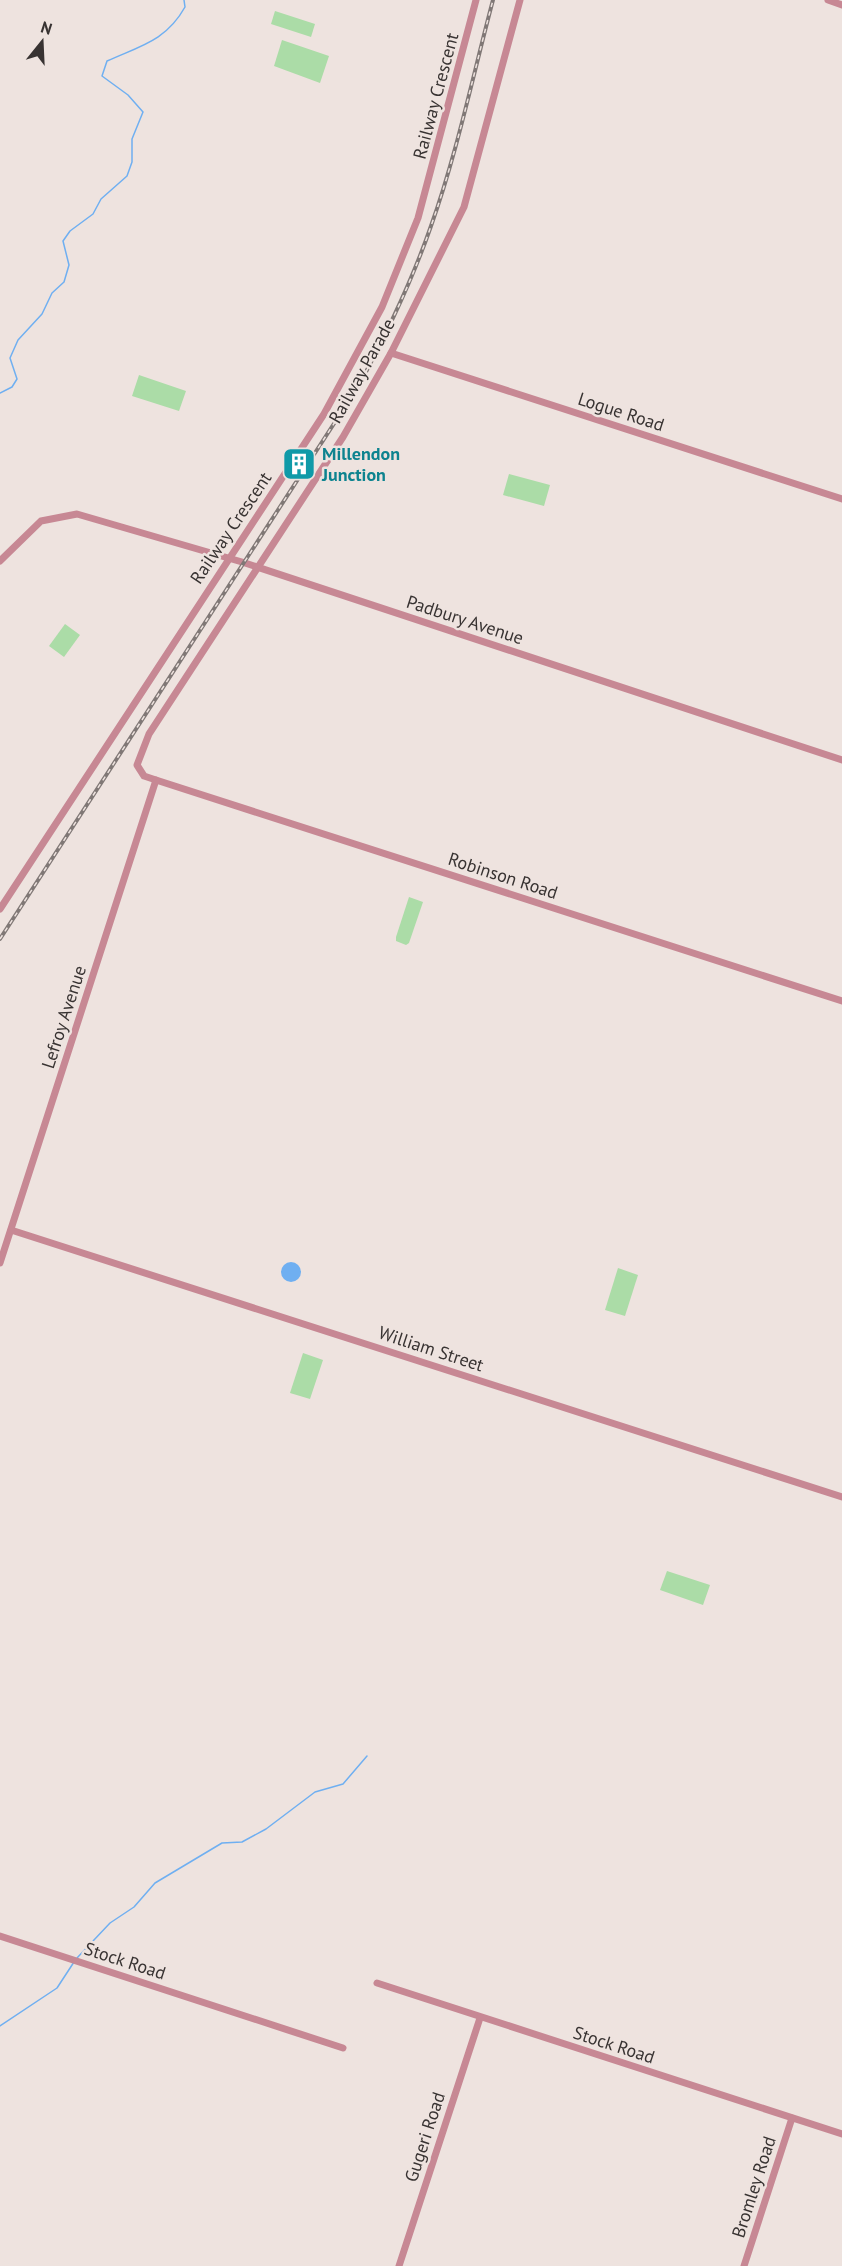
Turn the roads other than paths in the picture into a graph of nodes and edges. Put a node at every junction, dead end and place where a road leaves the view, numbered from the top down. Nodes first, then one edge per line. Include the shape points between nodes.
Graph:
1 (476, 0) edge
2 (520, 0) edge
3 (828, 0) edge
4 (842, 4) edge
5 (391, 353) junction
6 (842, 499) edge
7 (228, 558) junction
8 (0, 561) edge
9 (256, 568) junction
10 (842, 760) edge
11 (156, 780) junction
12 (0, 909) edge
13 (842, 1000) edge
14 (11, 1230) junction
15 (0, 1263) edge
16 (842, 1497) edge
17 (0, 1936) edge
18 (377, 1983) dead end
19 (480, 2018) junction
20 (343, 2048) dead end
21 (792, 2118) junction
22 (842, 2134) edge
23 (399, 2266) edge
24 (744, 2266) edge

1 - 7 street, Railway Crescent via 418,218 382,307 324,414
2 - 5 street, Railway Parade via 464,207
3 - 4 street
5 - 6 street, Logue Road
5 - 9 street, Railway Parade via 343,437
7 - 8 street, Padbury Avenue via 78,514 41,520
7 - 9 street, Padbury Avenue
7 - 12 street, Railway Crescent
9 - 10 street, Padbury Avenue
9 - 11 street, Railway Parade via 140,753 137,765 144,776
11 - 13 street, Robinson Road
11 - 14 street, Lefroy Avenue
14 - 15 street, Lefroy Avenue
14 - 16 street, William Street
17 - 20 street, Stock Road
18 - 19 street, Stock Road
19 - 21 street, Stock Road
19 - 23 street, Gugeri Road
21 - 22 street, Stock Road
21 - 24 street, Bromley Road

